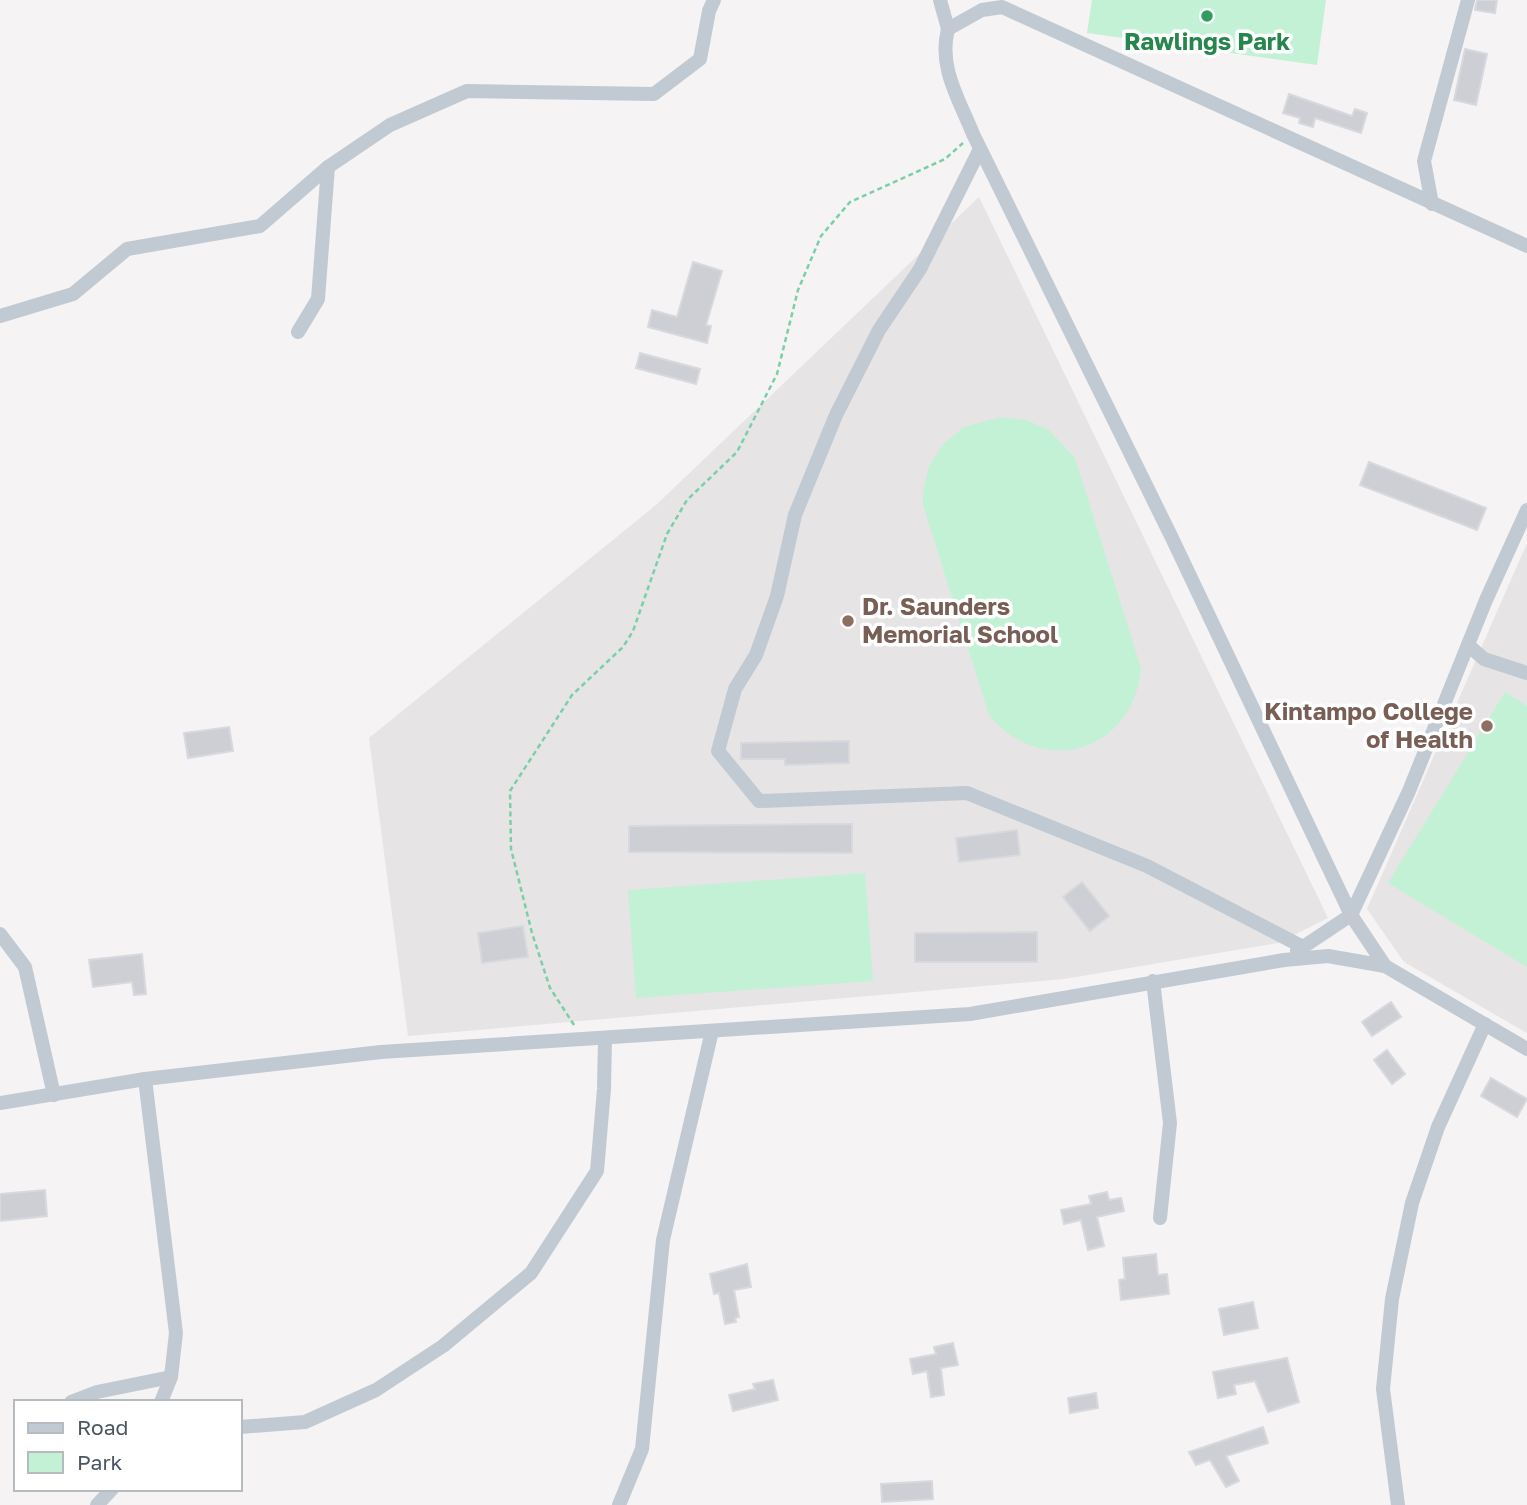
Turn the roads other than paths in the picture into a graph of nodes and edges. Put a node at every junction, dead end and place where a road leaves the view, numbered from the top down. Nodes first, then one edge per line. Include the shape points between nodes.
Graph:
1 (714, 0) edge
2 (940, 0) edge
3 (1468, 0) edge
4 (947, 29) junction
5 (980, 149) junction
6 (328, 167) junction
7 (1432, 204) junction
8 (1527, 246) edge
9 (0, 316) edge
10 (298, 332) dead end
11 (1527, 510) edge
12 (1468, 645) junction
13 (1527, 673) edge
14 (1351, 915) junction
15 (0, 934) edge
16 (1303, 947) junction
17 (1284, 960) junction
18 (1385, 967) junction
19 (1153, 981) junction
20 (1485, 1024) junction
21 (712, 1031) junction
22 (605, 1039) junction
23 (1527, 1049) edge
24 (145, 1079) junction
25 (54, 1095) junction
26 (0, 1103) edge
27 (1160, 1218) dead end
28 (171, 1377) junction
29 (76, 1400) edge
30 (162, 1400) edge
31 (242, 1427) edge
32 (110, 1491) edge
33 (97, 1505) edge
34 (619, 1505) edge
35 (1398, 1505) edge

1 - 6 street via 700,59 654,94 467,91 390,125
2 - 4 street
3 - 7 street via 1424,161
4 - 5 street via 945,66
4 - 7 street via 982,10 1002,7
5 - 14 street
5 - 16 street via 920,270 879,330 836,415 795,515 777,596 757,655 735,689 719,751 759,802 967,793 1147,866
6 - 9 street via 260,226 127,249 73,294
6 - 10 street via 318,299
7 - 8 street
11 - 12 street
12 - 13 street via 1485,659
12 - 14 street via 1409,791
14 - 16 street
14 - 18 street
15 - 25 street via 25,967
16 - 17 street
17 - 18 street via 1328,956
17 - 19 street
18 - 20 street
19 - 21 street via 970,1014
19 - 27 street via 1170,1123
20 - 23 street
20 - 35 street via 1438,1127 1412,1203 1392,1299 1383,1389
21 - 22 street
21 - 34 street via 663,1240 642,1449
22 - 24 street via 382,1052
22 - 31 street via 597,1171 531,1273 443,1346 376,1390 305,1422
24 - 25 street
24 - 28 street via 176,1333
25 - 26 street
28 - 29 street
28 - 30 street
32 - 33 street

